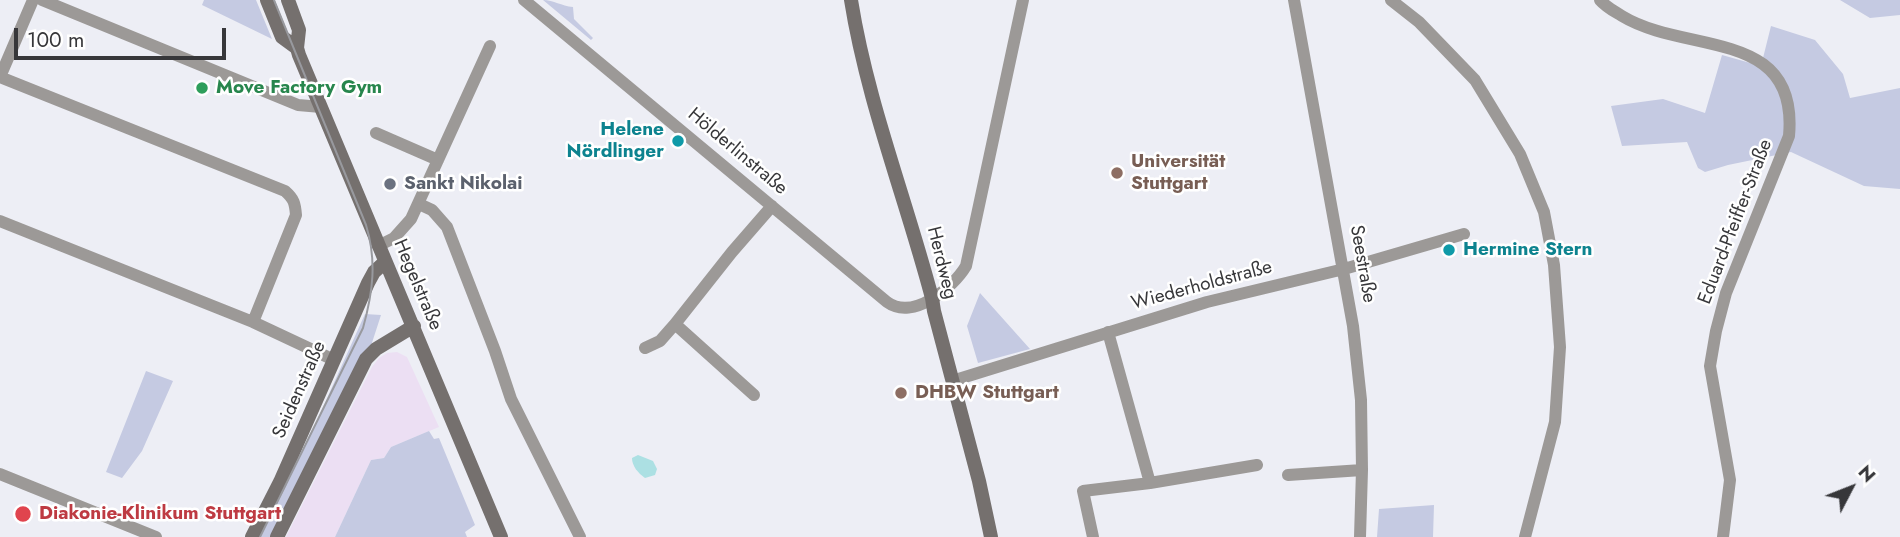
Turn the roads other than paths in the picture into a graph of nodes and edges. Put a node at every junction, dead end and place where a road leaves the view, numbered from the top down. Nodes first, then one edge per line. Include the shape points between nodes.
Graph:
1 (33, 0) edge
2 (42, 0) edge
3 (267, 0) edge
4 (288, 0) edge
5 (524, 0) edge
6 (851, 0) edge
7 (1023, 0) edge
8 (1294, 0) edge
9 (1391, 0) edge
10 (1600, 0) edge
11 (490, 46) dead end
12 (297, 48) junction
13 (0, 77) edge
14 (321, 107) junction
15 (376, 133) dead end
16 (438, 160) junction
17 (419, 204) junction
18 (772, 206) junction
19 (0, 221) edge
20 (1464, 234) dead end
21 (379, 246) junction
22 (385, 262) junction
23 (1344, 269) junction
24 (932, 298) junction
25 (253, 322) junction
26 (675, 324) junction
27 (414, 326) junction
28 (1108, 332) junction
29 (645, 348) dead end
30 (334, 360) junction
31 (952, 381) junction
32 (754, 395) dead end
33 (1257, 465) dead end
34 (1362, 470) junction
35 (0, 474) edge
36 (1288, 475) dead end
37 (1150, 483) junction
38 (156, 537) edge
39 (252, 537) edge
40 (277, 537) edge
41 (501, 537) edge
42 (580, 537) edge
43 (991, 537) edge
44 (1093, 537) edge
45 (1360, 537) edge
46 (1525, 537) edge
47 (1723, 537) edge

1 - 13 street
2 - 14 street via 298,104
3 - 12 street, Hegelstraße via 282,37
4 - 12 street, Hegelstraße via 299,30
5 - 18 street, Hölderlinstraße
6 - 24 street, Herdweg
7 - 24 street via 966,266 960,277
8 - 23 street, Seestraße
9 - 46 street via 1475,80 1520,154 1544,212 1554,265 1560,347 1555,422
10 - 47 street, Eduard-Pfeiffer-Straße via 1635,23 1759,59 1779,78 1787,94 1789,136 1726,293 1710,366 1730,481
11 - 16 street
12 - 14 street, Hegelstraße
13 - 25 street via 285,191 295,202 296,215
14 - 21 street, Hegelstraße
15 - 16 street
16 - 17 street
17 - 21 street via 404,228
17 - 42 street via 432,210 447,227 514,405
18 - 24 street, Hölderlinstraße via 891,306 912,308
18 - 26 street
19 - 25 street
20 - 23 street, Wiederholdstraße
21 - 22 street, Hegelstraße
22 - 27 street, Hegelstraße
22 - 30 street, Seidenstraße via 368,283
23 - 28 street, Wiederholdstraße via 1206,302
23 - 34 street, Seestraße via 1361,400
24 - 31 street, Herdweg
25 - 30 street
26 - 29 street via 660,341
26 - 32 street
27 - 40 street via 366,359
27 - 41 street, Hegelstraße
28 - 31 street, Wiederholdstraße
28 - 37 street
30 - 39 street, Seidenstraße
31 - 43 street, Herdweg
33 - 37 street
34 - 36 street
34 - 45 street, Seestraße
35 - 38 street
37 - 44 street via 1083,491

